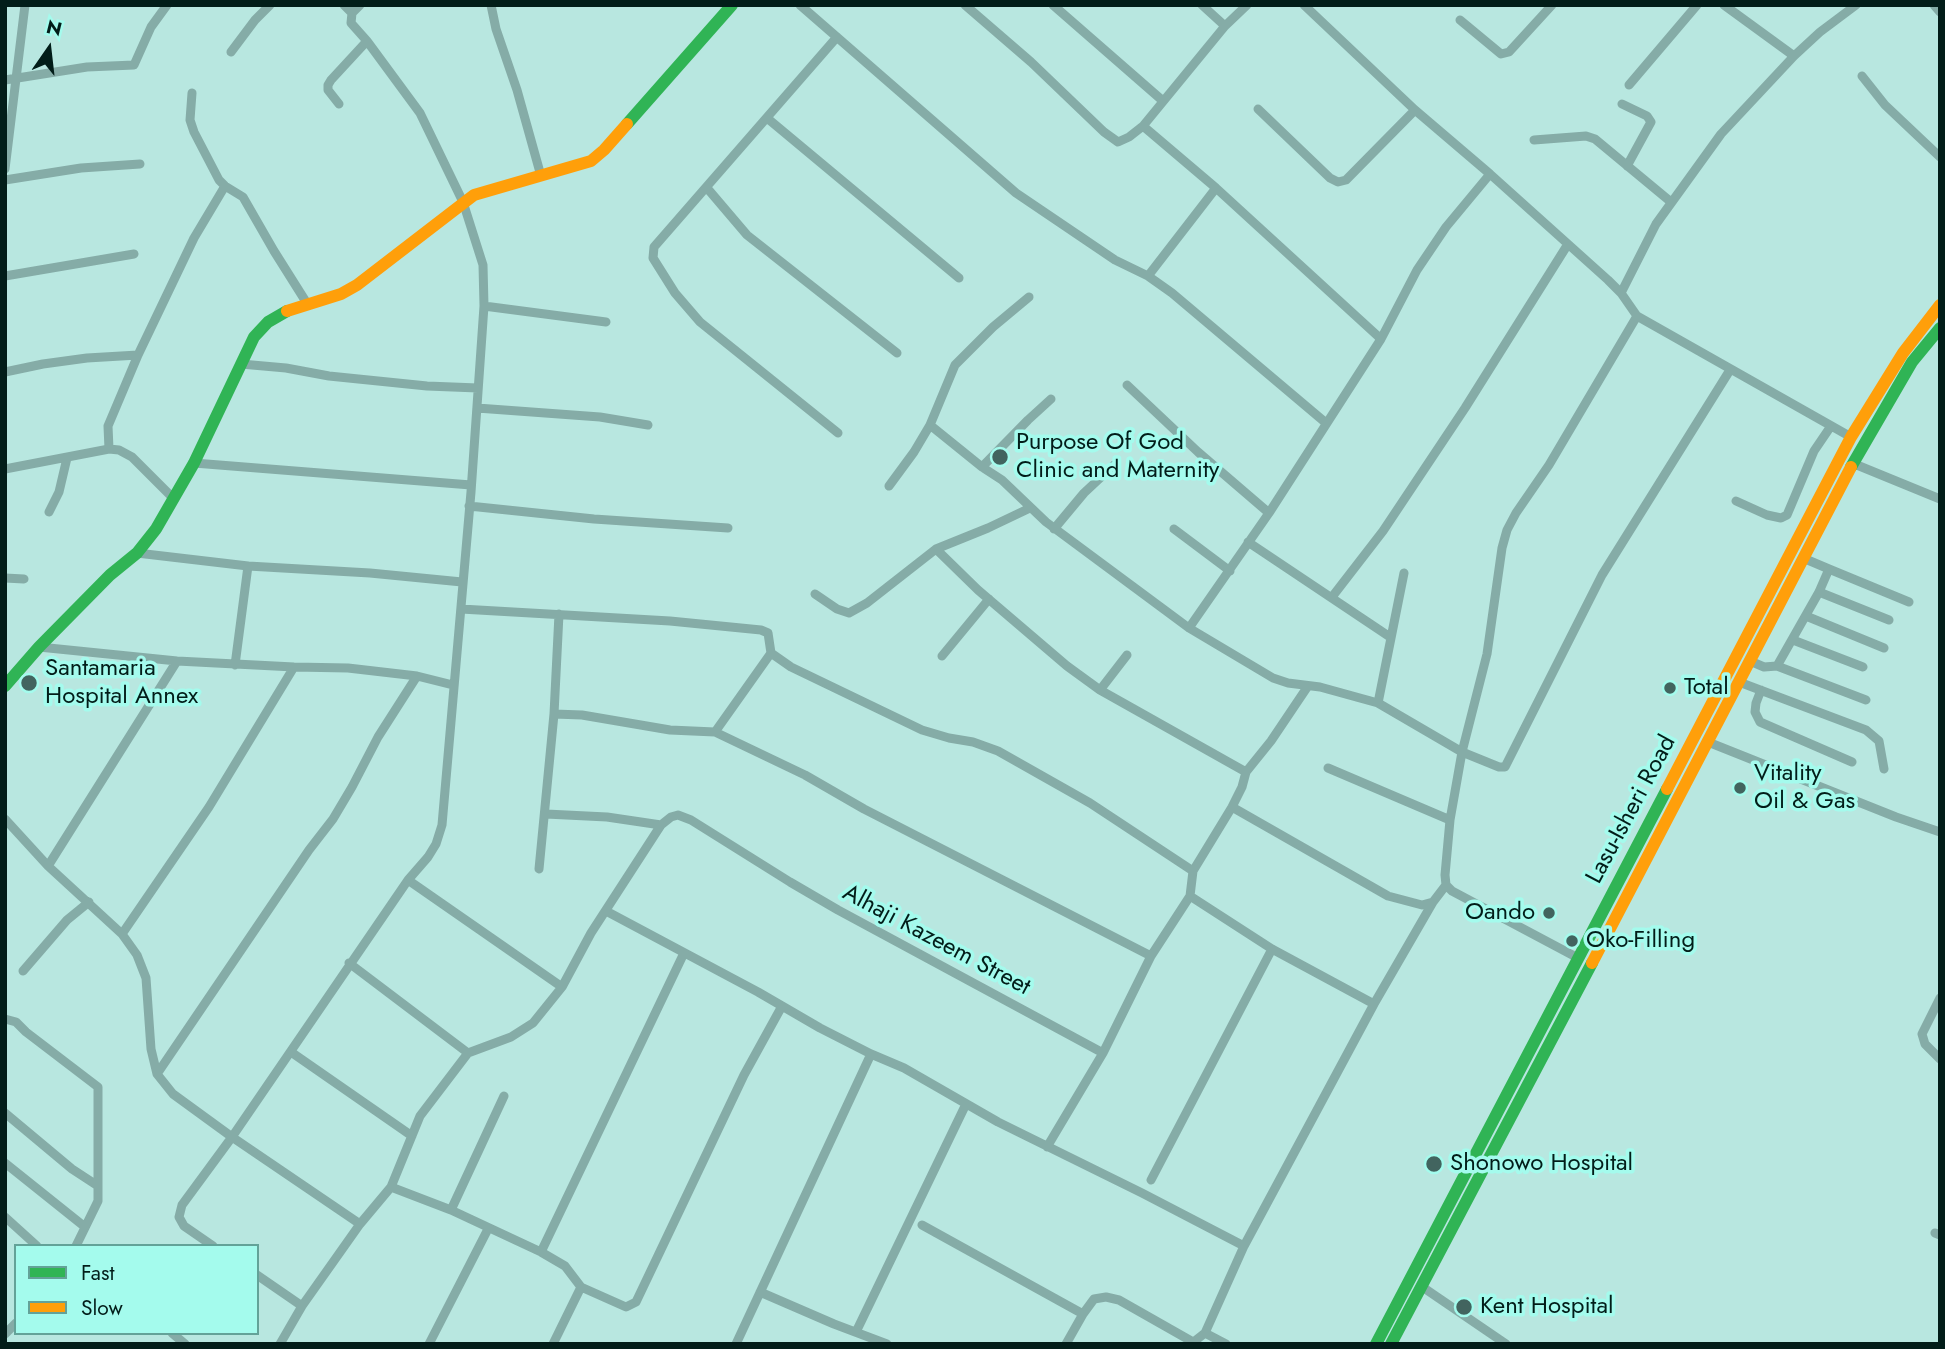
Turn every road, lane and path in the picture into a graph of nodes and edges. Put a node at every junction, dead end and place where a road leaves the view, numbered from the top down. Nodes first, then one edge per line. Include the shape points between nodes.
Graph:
1 (25, 5) edge
2 (167, 5) edge
3 (270, 5) edge
4 (344, 5) edge
5 (360, 5) edge
6 (491, 5) edge
7 (733, 5) edge
8 (800, 5) edge
9 (965, 5) edge
10 (1053, 5) edge
11 (1202, 5) edge
12 (1247, 5) edge
13 (1304, 5) edge
14 (1552, 5) edge
15 (1697, 5) edge
16 (1724, 5) edge
17 (1856, 5) edge
18 (1934, 5) edge
19 (1940, 12) edge
20 (352, 13) junction
21 (1460, 20) dead end
22 (1225, 26) junction
23 (837, 37) junction
24 (367, 41) junction
25 (231, 52) dead end
26 (1794, 57) junction
27 (1862, 76) dead end
28 (16, 78) junction
29 (5, 80) edge
30 (1629, 85) dead end
31 (192, 93) dead end
32 (1163, 101) junction
33 (339, 104) dead end
34 (1622, 104) dead end
35 (1258, 109) dead end
36 (1415, 110) junction
37 (767, 118) junction
38 (1143, 126) junction
39 (1534, 140) dead end
40 (1940, 157) edge
41 (140, 164) dead end
42 (1627, 166) junction
43 (5, 169) edge
44 (1490, 174) junction
45 (541, 176) junction
46 (5, 180) edge
47 (225, 186) junction
48 (707, 188) junction
49 (1216, 188) junction
50 (463, 202) junction
51 (1671, 202) junction
52 (1568, 244) junction
53 (134, 254) dead end
54 (5, 275) edge
55 (1149, 276) junction
56 (959, 278) dead end
57 (1621, 293) junction
58 (1030, 297) dead end
59 (308, 305) junction
60 (1940, 305) edge
61 (484, 306) junction
62 (1637, 316) junction
63 (606, 322) dead end
64 (1940, 328) edge
65 (1381, 339) junction
66 (897, 353) dead end
67 (138, 355) junction
68 (241, 364) junction
69 (1730, 370) junction
70 (5, 372) edge
71 (1127, 385) dead end
72 (478, 388) junction
73 (1051, 400) dead end
74 (477, 408) junction
75 (1326, 423) junction
76 (648, 425) dead end
77 (930, 425) junction
78 (1831, 426) junction
79 (838, 433) dead end
80 (1851, 437) junction
81 (109, 449) junction
82 (67, 458) junction
83 (194, 463) junction
84 (1852, 463) junction
85 (1114, 465) dead end
86 (982, 467) junction
87 (5, 469) edge
88 (471, 485) junction
89 (890, 486) dead end
90 (174, 499) junction
91 (1940, 499) edge
92 (1736, 501) dead end
93 (469, 506) junction
94 (1030, 508) junction
95 (49, 512) dead end
96 (1269, 513) junction
97 (728, 528) dead end
98 (1055, 529) junction
99 (1174, 529) dead end
100 (1248, 542) junction
101 (936, 548) junction
102 (137, 552) junction
103 (1803, 558) junction
104 (248, 566) junction
105 (1829, 569) junction
106 (1230, 571) junction
107 (1404, 573) dead end
108 (5, 578) edge
109 (24, 579) dead end
110 (462, 582) junction
111 (1819, 592) junction
112 (815, 594) dead end
113 (1332, 597) junction
114 (989, 599) junction
115 (1909, 602) dead end
116 (461, 609) junction
117 (559, 614) junction
118 (1806, 616) junction
119 (1889, 620) dead end
120 (1189, 628) junction
121 (1390, 637) junction
122 (1793, 640) junction
123 (39, 647) junction
124 (1884, 648) dead end
125 (771, 653) junction
126 (1127, 655) dead end
127 (942, 656) dead end
128 (177, 661) junction
129 (1750, 661) junction
130 (235, 664) junction
131 (1777, 666) junction
132 (294, 667) junction
133 (1863, 667) dead end
134 (417, 676) junction
135 (1739, 682) junction
136 (6, 683) edge
137 (453, 685) junction
138 (1308, 686) junction
139 (1100, 690) junction
140 (1761, 690) junction
141 (1866, 700) dead end
142 (1378, 703) junction
143 (554, 714) junction
144 (715, 732) junction
145 (1708, 741) junction
146 (1462, 752) junction
147 (1853, 762) dead end
148 (1328, 768) dead end
149 (1884, 769) dead end
150 (1246, 772) junction
151 (1232, 807) junction
152 (545, 814) junction
153 (5, 820) edge
154 (1450, 820) junction
155 (661, 825) junction
156 (1940, 832) edge
157 (48, 866) junction
158 (539, 869) dead end
159 (1193, 871) junction
160 (408, 880) junction
161 (1447, 885) junction
162 (1190, 896) junction
163 (89, 902) junction
164 (1433, 902) junction
165 (606, 911) junction
166 (122, 934) junction
167 (1272, 949) junction
168 (684, 953) junction
169 (1151, 956) junction
170 (1578, 958) junction
171 (349, 964) junction
172 (23, 971) dead end
173 (562, 987) junction
174 (1940, 998) edge
175 (1374, 1004) junction
176 (782, 1006) junction
177 (5, 1019) edge
178 (291, 1052) junction
179 (1103, 1052) junction
180 (468, 1053) junction
181 (871, 1054) junction
182 (1940, 1059) edge
183 (157, 1074) junction
184 (505, 1096) dead end
185 (966, 1104) junction
186 (5, 1113) edge
187 (412, 1136) junction
188 (232, 1137) junction
189 (1047, 1147) junction
190 (5, 1163) edge
191 (1151, 1180) dead end
192 (98, 1186) junction
193 (391, 1187) junction
194 (451, 1210) junction
195 (5, 1217) edge
196 (360, 1224) junction
197 (922, 1224) dead end
198 (85, 1227) junction
199 (488, 1229) junction
200 (35, 1244) edge
201 (77, 1244) edge
202 (210, 1244) edge
203 (1244, 1246) junction
204 (541, 1252) junction
205 (259, 1276) edge
206 (1421, 1286) junction
207 (581, 1287) junction
208 (760, 1292) junction
209 (303, 1306) junction
210 (1083, 1314) junction
211 (856, 1332) junction
212 (1205, 1333) junction
213 (1192, 1343) edge
214 (280, 1344) edge
215 (429, 1344) edge
216 (553, 1344) edge
217 (736, 1344) edge
218 (887, 1344) edge
219 (1066, 1344) edge
220 (1226, 1344) edge
221 (1376, 1344) edge
222 (1391, 1344) edge
223 (1506, 1344) edge

1 - 28 street
2 - 28 street via 134,65
3 - 25 street
4 - 20 street
5 - 20 street
6 - 45 street
7 - 45 main road via 598,155 581,165
8 - 23 street
9 - 38 street via 1118,142
10 - 32 street
11 - 22 street
12 - 22 street
13 - 36 street
14 - 21 street via 1510,52 1501,54
15 - 30 street
16 - 26 street
17 - 26 street
18 - 19 street
20 - 24 street via 351,23
22 - 32 street
23 - 37 street
23 - 55 street via 1017,193 1115,260
24 - 33 street via 328,85
24 - 50 street via 420,113
26 - 51 street via 1721,134
27 - 40 street via 1885,105
28 - 29 street
28 - 43 street
31 - 47 street via 190,120
32 - 38 street
34 - 42 street via 1651,122
35 - 36 street via 1338,182 1346,180
36 - 44 street
37 - 48 street
37 - 56 street
38 - 49 street
39 - 42 street via 1586,136
41 - 46 street
42 - 51 street
44 - 52 street
44 - 65 street via 1417,270
45 - 50 main road via 484,191
47 - 59 street via 243,197
47 - 67 street via 194,238
48 - 66 street via 747,235
48 - 79 street via 654,247 653,258 699,322
49 - 55 street
49 - 65 street
50 - 59 main road via 357,285
50 - 61 street via 484,265
51 - 57 street
52 - 57 street
52 - 113 street via 1383,531
53 - 54 street
55 - 75 street
57 - 62 street
58 - 77 street via 955,365
59 - 68 main road via 268,322 254,337
60 - 80 main road, Lasu-Isheri Road
61 - 63 street
61 - 72 street
62 - 69 street
62 - 146 street via 1507,530 1487,654
64 - 84 main road, Lasu-Isheri Road via 1912,362
65 - 75 street
67 - 70 street
67 - 81 street via 108,426
68 - 72 street
68 - 83 main road
69 - 78 street
69 - 146 street via 1602,575 1509,763 1499,767
71 - 96 street
72 - 74 street
73 - 86 street
74 - 76 street
74 - 88 street
75 - 96 street
77 - 86 street
77 - 89 street
78 - 80 street
78 - 92 street via 1814,451 1787,515 1767,515
80 - 170 main road, Lasu-Isheri Road
81 - 82 street
81 - 90 street via 132,457
82 - 87 street
82 - 95 street
83 - 88 street
83 - 90 main road
84 - 91 street
84 - 103 main road, Lasu-Isheri Road
85 - 98 street
86 - 94 street
88 - 93 street
90 - 102 main road
93 - 97 street
93 - 110 street
94 - 98 street
94 - 101 street
96 - 100 street
98 - 120 street
99 - 106 street
100 - 106 street
100 - 113 street
101 - 112 street via 849,613
101 - 114 street
102 - 104 street
102 - 123 main road
103 - 105 street
103 - 129 main road, Lasu-Isheri Road
104 - 110 street
104 - 130 street
105 - 111 street
105 - 115 street
106 - 120 street
107 - 121 street
108 - 109 street
110 - 116 street
111 - 118 street
111 - 119 street
113 - 121 street
114 - 127 street
114 - 139 street
116 - 117 street
116 - 137 street
117 - 125 street via 761,630 768,633
117 - 143 street
118 - 122 street
118 - 124 street
120 - 138 street via 1273,678
121 - 142 street
122 - 131 street
122 - 133 street
123 - 128 street
123 - 136 main road
125 - 144 street
125 - 159 street via 922,730 998,751 1090,803
126 - 139 street
128 - 130 street
128 - 157 street
129 - 131 street
129 - 135 main road, Lasu-Isheri Road
130 - 132 street
131 - 141 street
132 - 134 street
132 - 166 street via 209,807
134 - 137 street
134 - 183 street via 333,819
135 - 140 street
135 - 145 main road, Lasu-Isheri Road
137 - 160 street via 442,825 428,857
138 - 142 street
138 - 150 street
139 - 150 street
140 - 147 street via 1755,712 1760,722
140 - 149 street via 1866,730 1880,741
142 - 146 street
143 - 144 street
143 - 152 street
144 - 169 street
145 - 156 street
145 - 206 main road, Lasu-Isheri Road
146 - 154 street
148 - 154 street
150 - 151 street
151 - 159 street
151 - 164 street via 1388,896 1422,905
152 - 155 street
152 - 158 street
153 - 157 street
154 - 161 street
155 - 165 street
155 - 179 street, Alhaji Kazeem Street via 678,814 691,820 838,910
157 - 163 street
159 - 162 street
160 - 171 street
160 - 173 street
161 - 164 street
161 - 170 street
162 - 167 street
162 - 169 street
163 - 166 street
163 - 172 street via 66,920
164 - 175 street
165 - 168 street
165 - 173 street
166 - 183 street via 146,978
167 - 175 street
167 - 191 street
168 - 176 street
168 - 204 street
169 - 179 street
170 - 221 main road, Lasu-Isheri Road
171 - 178 street
171 - 180 street
173 - 180 street via 526,1029
174 - 182 street via 1922,1034
175 - 203 street
176 - 181 street
176 - 207 street via 744,1075 636,1303 626,1307
177 - 192 street via 16,1022 98,1087
178 - 187 street
178 - 188 street
179 - 189 street
180 - 187 street via 420,1116
181 - 185 street
181 - 208 street
183 - 188 street via 173,1094
184 - 194 street
185 - 189 street
185 - 211 street
186 - 192 street
187 - 193 street
188 - 196 street
188 - 202 street via 182,1205 179,1217 184,1226
189 - 203 street
190 - 198 street
192 - 198 street via 98,1201
193 - 194 street
193 - 196 street
194 - 199 street
195 - 200 street
196 - 209 street
197 - 210 street
198 - 201 street
199 - 204 street
199 - 215 street
203 - 212 street
204 - 207 street via 565,1266
205 - 209 street
206 - 222 main road, Lasu-Isheri Road
206 - 223 street
207 - 216 street
208 - 211 street
208 - 217 street
209 - 214 street
210 - 213 street via 1094,1299 1119,1300
210 - 219 street
211 - 218 street
212 - 213 street
212 - 220 street

